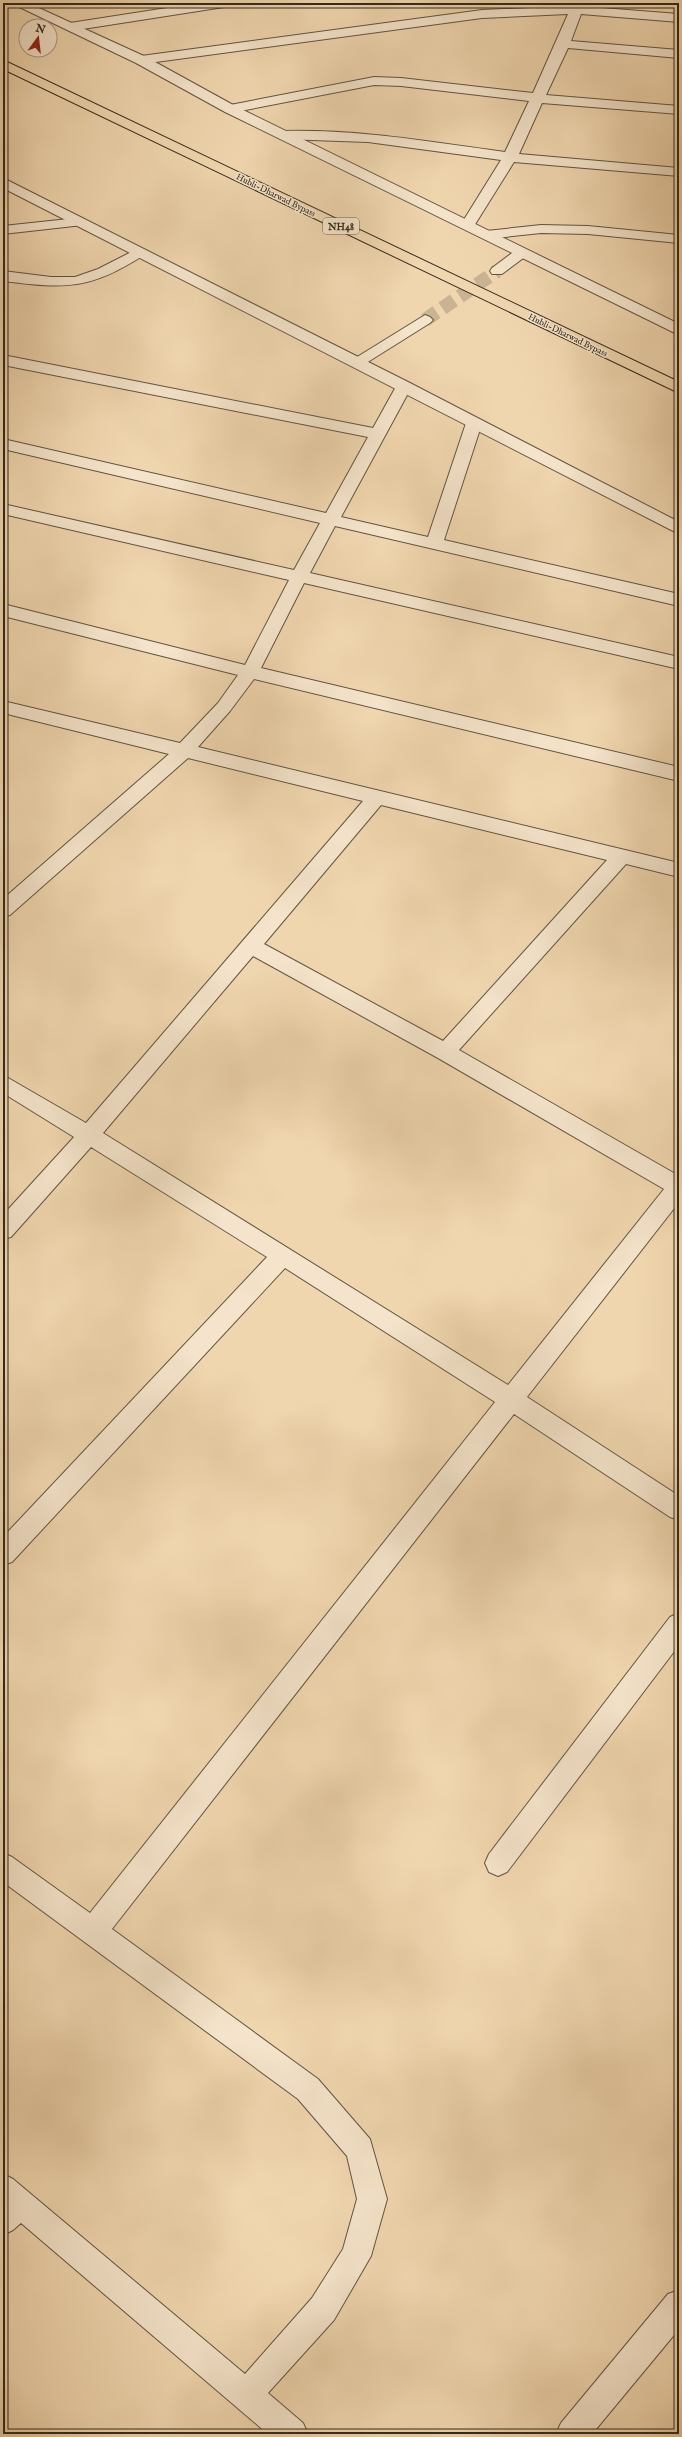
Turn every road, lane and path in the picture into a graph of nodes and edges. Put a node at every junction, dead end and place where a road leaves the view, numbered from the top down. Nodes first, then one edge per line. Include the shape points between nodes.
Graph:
1 (17, 3) edge
2 (224, 3) edge
3 (576, 10) junction
4 (679, 18) edge
5 (70, 27) junction
6 (563, 44) junction
7 (679, 54) edge
8 (142, 60) junction
9 (3, 64) edge
10 (537, 98) junction
11 (230, 109) junction
12 (679, 110) edge
13 (283, 135) junction
14 (510, 157) junction
15 (679, 172) edge
16 (3, 182) edge
17 (78, 222) junction
18 (467, 226) junction
19 (3, 230) edge
20 (486, 235) junction
21 (679, 239) edge
22 (139, 252) junction
23 (521, 253) junction
24 (497, 271) tunnel mouth
25 (3, 276) edge
26 (425, 320) tunnel mouth
27 (679, 330) edge
28 (3, 360) edge
29 (357, 362) junction
30 (404, 386) junction
31 (679, 388) edge
32 (474, 423) junction
33 (376, 434) junction
34 (3, 444) edge
35 (3, 509) edge
36 (330, 520) junction
37 (679, 529) edge
38 (434, 544) junction
39 (298, 577) junction
40 (679, 600) edge
41 (3, 610) edge
42 (679, 663) edge
43 (250, 672) junction
44 (3, 707) edge
45 (184, 751) junction
46 (679, 774) edge
47 (377, 796) junction
48 (624, 855) junction
49 (679, 870) edge
50 (3, 910) edge
51 (251, 946) junction
52 (445, 1052) junction
53 (3, 1083) edge
54 (89, 1135) junction
55 (679, 1186) edge
56 (3, 1230) edge
57 (283, 1254) junction
58 (513, 1399) junction
59 (679, 1509) edge
60 (3, 1554) edge
61 (679, 1624) edge
62 (498, 1863) dead end
63 (3, 1866) edge
64 (92, 1932) junction
65 (9, 2204) edge
66 (679, 2305) edge
67 (246, 2395) junction
68 (292, 2434) edge
69 (572, 2434) edge

1 - 5 street
2 - 5 street
3 - 4 street
3 - 6 street
3 - 8 street via 482,14
5 - 8 street
6 - 7 street
6 - 10 street
8 - 11 street
9 - 31 highway, Hubli-Dharwad Bypass / NH48
10 - 11 street via 374,81
10 - 12 street
10 - 14 street
11 - 13 street
13 - 14 street via 320,133 372,137
13 - 18 street
14 - 15 street
14 - 18 street
16 - 17 street
17 - 19 street
17 - 22 street
18 - 20 street
20 - 21 street via 541,229 588,230
20 - 23 street
22 - 25 street via 98,276 78,280 55,282
22 - 29 street
23 - 24 street
23 - 27 street
26 - 29 street
28 - 33 street
29 - 30 street
30 - 32 street
30 - 33 street
32 - 37 street
32 - 38 street
33 - 36 street
34 - 36 street
35 - 39 street
36 - 38 street
36 - 39 street
38 - 40 street
39 - 42 street
39 - 43 street
41 - 43 street
43 - 45 street via 224,707
43 - 46 street
44 - 45 street
45 - 47 street
45 - 50 street
47 - 48 street
47 - 51 street
48 - 49 street
48 - 52 street
51 - 52 street
51 - 54 street
52 - 55 street
53 - 54 street
54 - 56 street
54 - 57 street
55 - 58 street
57 - 58 street
57 - 60 street
58 - 59 street
58 - 64 street
61 - 62 street
63 - 64 street
64 - 67 street via 308,2090 360,2149 372,2199 356,2256 323,2310
65 - 67 street
66 - 69 street
67 - 68 street

